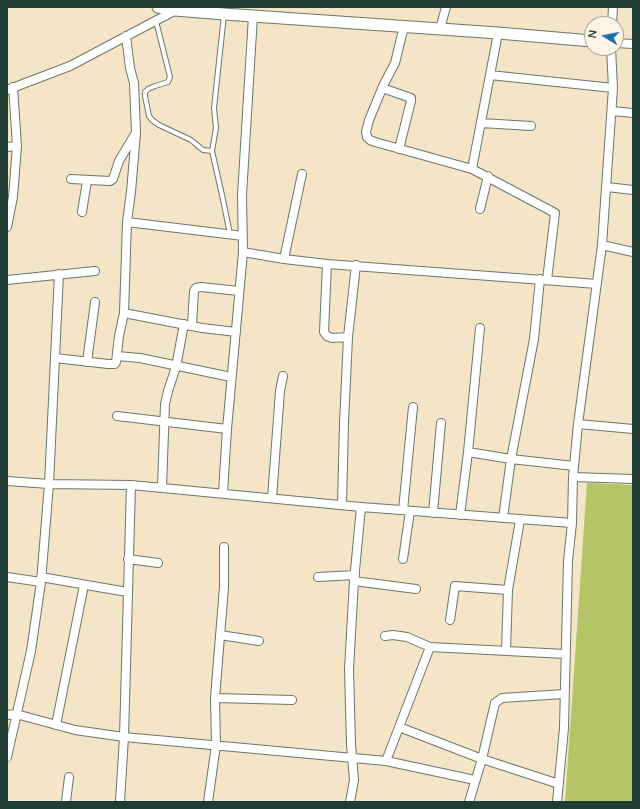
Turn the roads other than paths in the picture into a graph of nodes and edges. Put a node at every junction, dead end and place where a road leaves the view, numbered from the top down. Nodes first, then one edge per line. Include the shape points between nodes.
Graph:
1 (158, 7) edge
2 (446, 7) edge
3 (178, 9) edge
4 (224, 14) junction
5 (253, 16) junction
6 (156, 20) junction
7 (404, 26) junction
8 (440, 29) junction
9 (498, 33) junction
10 (126, 36) junction
11 (584, 40) edge
12 (611, 56) edge
13 (490, 76) junction
14 (382, 88) junction
15 (613, 88) junction
16 (10, 89) edge
17 (612, 111) junction
18 (633, 113) edge
19 (481, 123) junction
20 (531, 126) dead end
21 (136, 133) junction
22 (17, 146) junction
23 (7, 147) edge
24 (399, 149) junction
25 (212, 151) junction
26 (11, 168) edge
27 (472, 169) junction
28 (302, 174) dead end
29 (488, 176) junction
30 (71, 179) dead end
31 (87, 181) junction
32 (607, 187) junction
33 (633, 190) edge
34 (10, 197) edge
35 (480, 209) dead end
36 (82, 212) dead end
37 (127, 222) junction
38 (7, 226) edge
39 (230, 234) junction
40 (243, 236) junction
41 (602, 246) junction
42 (243, 252) junction
43 (633, 252) edge
44 (284, 259) junction
45 (327, 264) junction
46 (356, 265) junction
47 (95, 271) dead end
48 (59, 274) junction
49 (7, 280) edge
50 (544, 280) junction
51 (597, 284) junction
52 (240, 291) junction
53 (95, 302) dead end
54 (124, 313) junction
55 (188, 325) junction
56 (480, 328) dead end
57 (236, 332) junction
58 (348, 337) junction
59 (117, 356) junction
60 (55, 358) junction
61 (87, 362) junction
62 (176, 366) junction
63 (283, 376) dead end
64 (231, 377) junction
65 (413, 407) dead end
66 (117, 416) dead end
67 (165, 422) junction
68 (442, 423) dead end
69 (578, 424) junction
70 (227, 429) junction
71 (633, 429) edge
72 (468, 452) junction
73 (511, 459) junction
74 (574, 466) junction
75 (573, 477) junction
76 (633, 479) edge
77 (7, 481) edge
78 (49, 484) junction
79 (131, 485) junction
80 (162, 488) junction
81 (223, 493) junction
82 (272, 498) junction
83 (342, 505) junction
84 (361, 507) junction
85 (407, 511) junction
86 (433, 512) junction
87 (460, 515) junction
88 (503, 518) junction
89 (520, 520) junction
90 (572, 523) junction
91 (224, 546) dead end
92 (128, 559) junction
93 (403, 559) dead end
94 (158, 563) dead end
95 (7, 577) edge
96 (318, 577) dead end
97 (354, 578) junction
98 (41, 580) junction
99 (84, 585) junction
100 (416, 588) dead end
101 (508, 590) junction
102 (127, 592) junction
103 (450, 620) dead end
104 (220, 635) junction
105 (385, 636) dead end
106 (259, 641) dead end
107 (430, 647) junction
108 (506, 651) junction
109 (565, 654) junction
110 (564, 694) junction
111 (215, 698) junction
112 (292, 700) dead end
113 (16, 714) junction
114 (7, 715) edge
115 (56, 725) junction
116 (399, 727) junction
117 (124, 737) junction
118 (216, 745) junction
119 (7, 757) edge
120 (352, 758) junction
121 (482, 759) junction
122 (386, 761) junction
123 (69, 777) dead end
124 (475, 780) junction
125 (559, 784) junction
126 (66, 802) edge
127 (120, 802) edge
128 (208, 802) edge
129 (350, 802) edge
130 (469, 802) edge
131 (558, 802) edge

1 - 3 street
2 - 8 street
3 - 4 street
3 - 6 street
4 - 5 street
4 - 25 lane
5 - 7 street
5 - 40 street via 242,195
6 - 10 street
6 - 25 lane via 170,77 168,82 145,92 149,116 160,126 191,140 203,150
7 - 8 street
7 - 14 street via 395,63
8 - 9 street
9 - 11 street
9 - 13 street
10 - 16 street via 70,66
10 - 21 street via 134,83
12 - 15 street
13 - 15 street
13 - 19 street
14 - 24 street via 411,98
14 - 24 street via 367,126 367,137
15 - 17 street
16 - 22 street
17 - 18 street
17 - 32 street
19 - 20 street
19 - 27 street
21 - 31 street via 110,182
21 - 37 street
22 - 23 street
22 - 26 street
24 - 27 street
25 - 39 lane
26 - 34 street
27 - 29 street
28 - 44 street
29 - 35 street
29 - 50 street via 555,213
30 - 31 street
31 - 36 street
32 - 33 street
32 - 41 street
34 - 38 street
37 - 39 street
37 - 54 street
39 - 40 street
40 - 42 street
41 - 43 street
41 - 51 street
42 - 44 street
42 - 52 street
44 - 45 street
45 - 46 street
45 - 58 street via 324,332 332,338
46 - 50 street
46 - 58 street
47 - 48 street
48 - 49 street
48 - 60 street
50 - 51 street
50 - 73 street
51 - 69 street
52 - 55 street via 196,288
52 - 57 street
53 - 61 street
54 - 55 street
54 - 59 street
55 - 57 street
55 - 62 street
56 - 72 street
57 - 64 street
58 - 83 street
59 - 61 street via 115,364
59 - 62 street
60 - 61 street
60 - 78 street
62 - 64 street
62 - 67 street via 165,404
63 - 82 street
64 - 70 street
65 - 85 street
66 - 67 street
67 - 70 street
67 - 80 street
68 - 86 street
69 - 71 street
69 - 74 street
70 - 81 street
72 - 73 street
72 - 87 street
73 - 74 street
73 - 88 street
74 - 75 street
75 - 76 street
75 - 90 street
77 - 78 street
78 - 79 street
78 - 98 street
79 - 80 street
79 - 92 street
80 - 81 street
81 - 82 street
82 - 83 street
83 - 84 street
84 - 85 street
84 - 97 street
85 - 86 street
85 - 93 street
86 - 87 street
87 - 88 street
88 - 89 street
89 - 90 street
89 - 101 street
90 - 109 street
91 - 104 street
92 - 94 street
92 - 102 street
95 - 98 street
96 - 97 street
97 - 100 street
97 - 120 street via 349,669
98 - 99 street
98 - 113 street via 31,651
99 - 102 street
99 - 115 street
101 - 103 street via 455,586
101 - 108 street
102 - 117 street
104 - 106 street
104 - 111 street
105 - 107 street via 407,636
107 - 108 street
107 - 116 street
108 - 109 street
109 - 110 street
110 - 121 street via 502,698 498,701 494,706
110 - 125 street
111 - 112 street
111 - 118 street
113 - 114 street
113 - 115 street
113 - 119 street
115 - 117 street
116 - 121 street
116 - 122 street
117 - 118 street
117 - 127 street
118 - 120 street
118 - 128 street
120 - 122 street
120 - 129 street via 354,780
121 - 124 street
121 - 125 street
122 - 124 street
123 - 126 street
124 - 130 street
125 - 131 street

